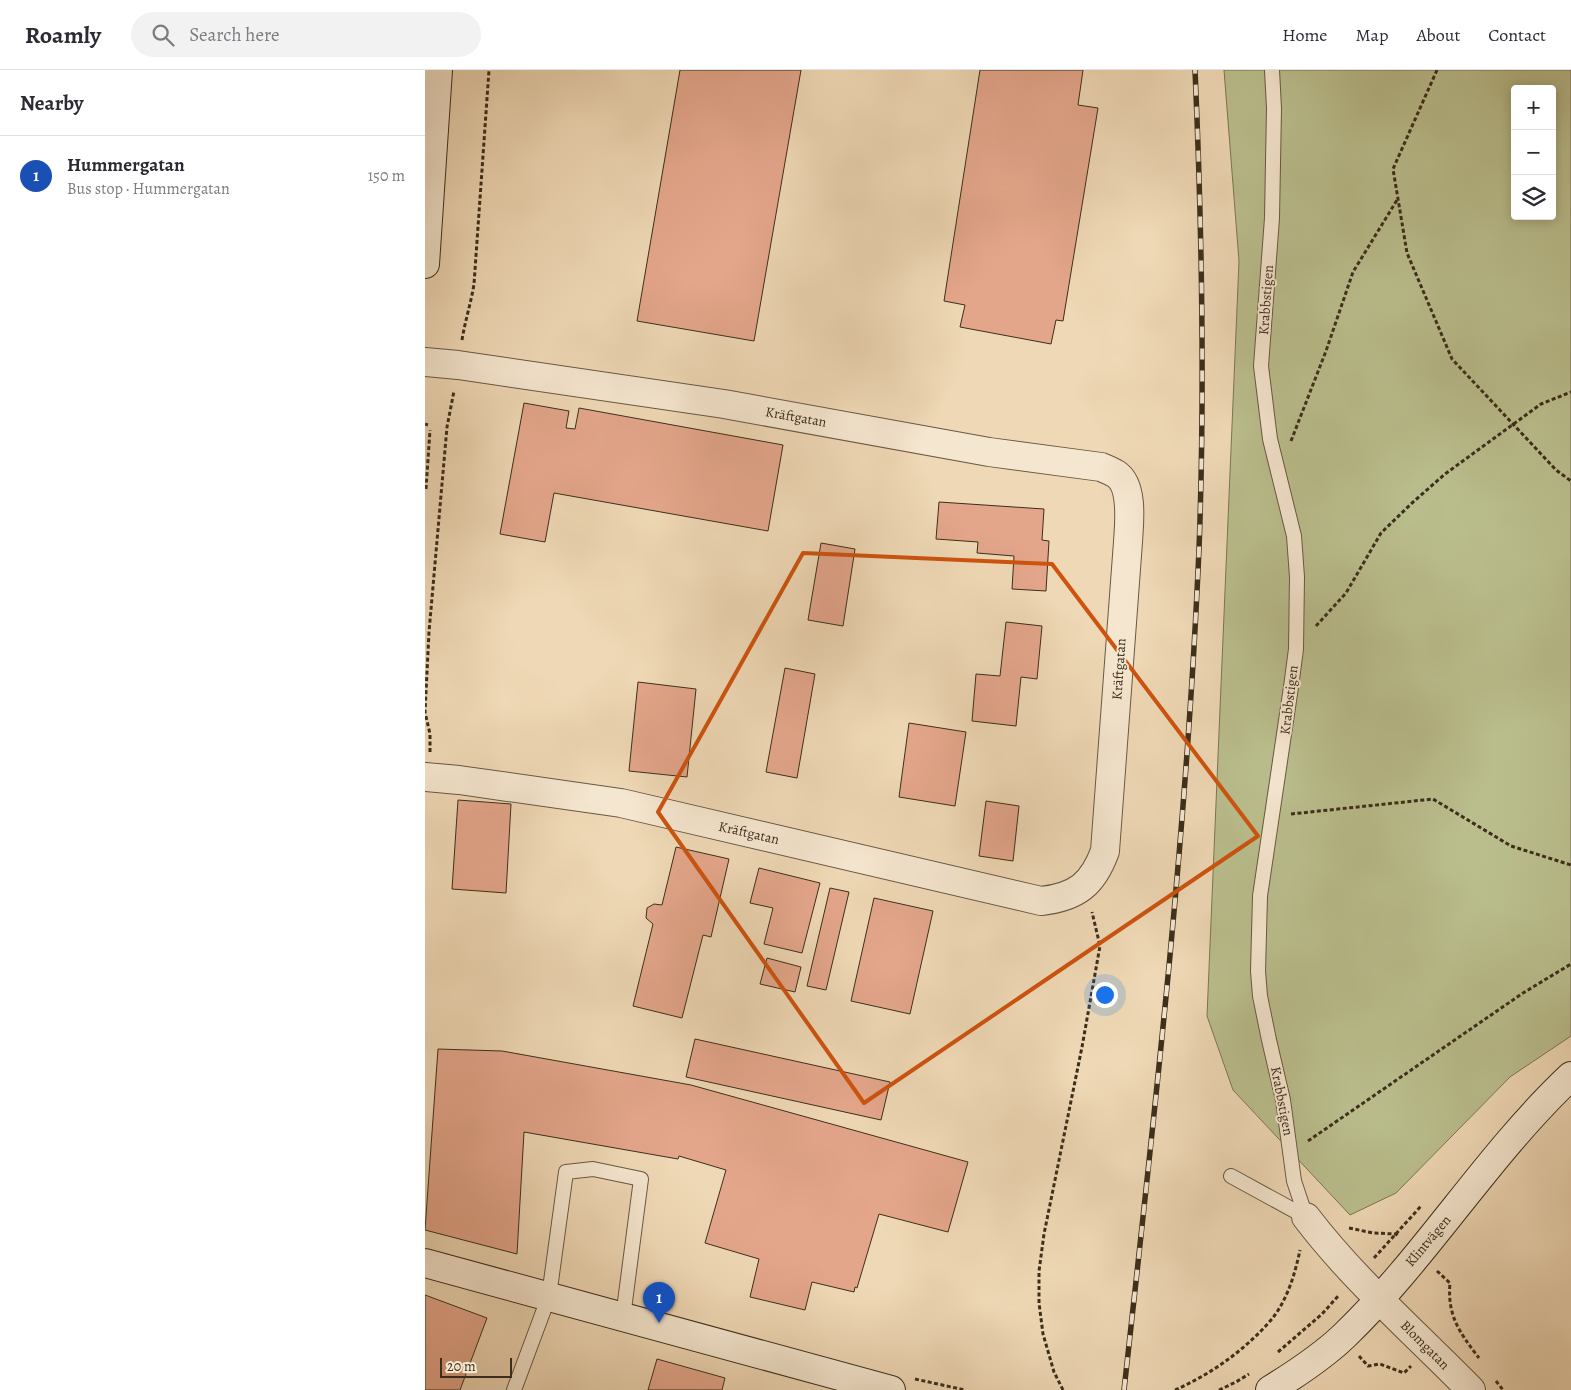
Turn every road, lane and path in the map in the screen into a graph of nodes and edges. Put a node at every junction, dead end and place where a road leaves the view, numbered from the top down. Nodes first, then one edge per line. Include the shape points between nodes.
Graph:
1 (438, 70) edge
2 (489, 70) edge
3 (1272, 70) edge
4 (1437, 70) edge
5 (1397, 200) junction
6 (425, 264) edge
7 (425, 362) edge
8 (458, 364) junction
9 (1571, 392) edge
10 (1514, 424) junction
11 (430, 430) dead end
12 (1279, 471) junction
13 (1571, 481) edge
14 (426, 489) dead end
15 (1296, 649) junction
16 (427, 777) edge
17 (1273, 816) junction
18 (1571, 865) edge
19 (1079, 890) junction
20 (1571, 964) edge
21 (1571, 1076) edge
22 (1291, 1154) junction
23 (1231, 1176) dead end
24 (1425, 1201) dead end
25 (1306, 1217) junction
26 (425, 1263) edge
27 (1357, 1276) junction
28 (549, 1296) junction
29 (1379, 1300) junction
30 (1322, 1314) junction
31 (623, 1317) junction
32 (1343, 1337) junction
33 (1430, 1349) junction
34 (1273, 1356) dead end
35 (1262, 1380) edge
36 (862, 1386) edge
37 (514, 1390) edge
38 (891, 1390) edge
39 (1063, 1390) edge
40 (1175, 1390) edge
41 (1219, 1390) edge
42 (1471, 1390) edge

1 - 6 street
2 - 8 path via 474,284
3 - 12 lane, Krabbstigen via 1272,218 1261,366 1270,439
4 - 5 path via 1393,169
5 - 10 path via 1407,254 1452,359
5 - 12 path via 1353,272
7 - 8 street, Kräftgatan
8 - 16 path via 447,427 429,632 425,702 430,734
8 - 19 street, Kräftgatan via 724,404 989,452 1101,467 1117,475 1126,490 1129,505 1128,542 1106,842 1099,867
9 - 10 path via 1541,404
10 - 13 path
10 - 15 path via 1445,474 1381,533 1346,592
11 - 14 path
12 - 15 lane, Krabbstigen via 1294,536
15 - 17 lane, Krabbstigen
16 - 19 street, Kräftgatan via 621,803 1041,901 1059,899
17 - 18 path via 1433,799 1511,846
17 - 22 lane, Krabbstigen via 1259,896 1258,971
19 - 39 path via 1095,920 1100,946 1039,1271 1043,1334
20 - 22 path via 1523,993
21 - 29 street, Klintvägen via 1535,1111
22 - 25 lane, Krabbstigen via 1294,1181
23 - 25 lane
24 - 27 path
25 - 27 street, Krabbstigen
25 - 40 path via 1296,1267 1286,1296 1271,1320 1233,1357
26 - 28 street
27 - 29 street, Krabbstigen
27 - 30 path
28 - 31 street
28 - 31 lane via 565,1172 593,1169 641,1179
28 - 37 lane
29 - 32 street, Klintvägen
29 - 33 street, Blomgatan
30 - 32 path
30 - 34 path
31 - 36 street
32 - 33 path via 1368,1366 1380,1364 1404,1373
32 - 35 street, Klintvägen via 1315,1360
33 - 42 street, Blomgatan
35 - 41 path via 1235,1382
36 - 38 street

